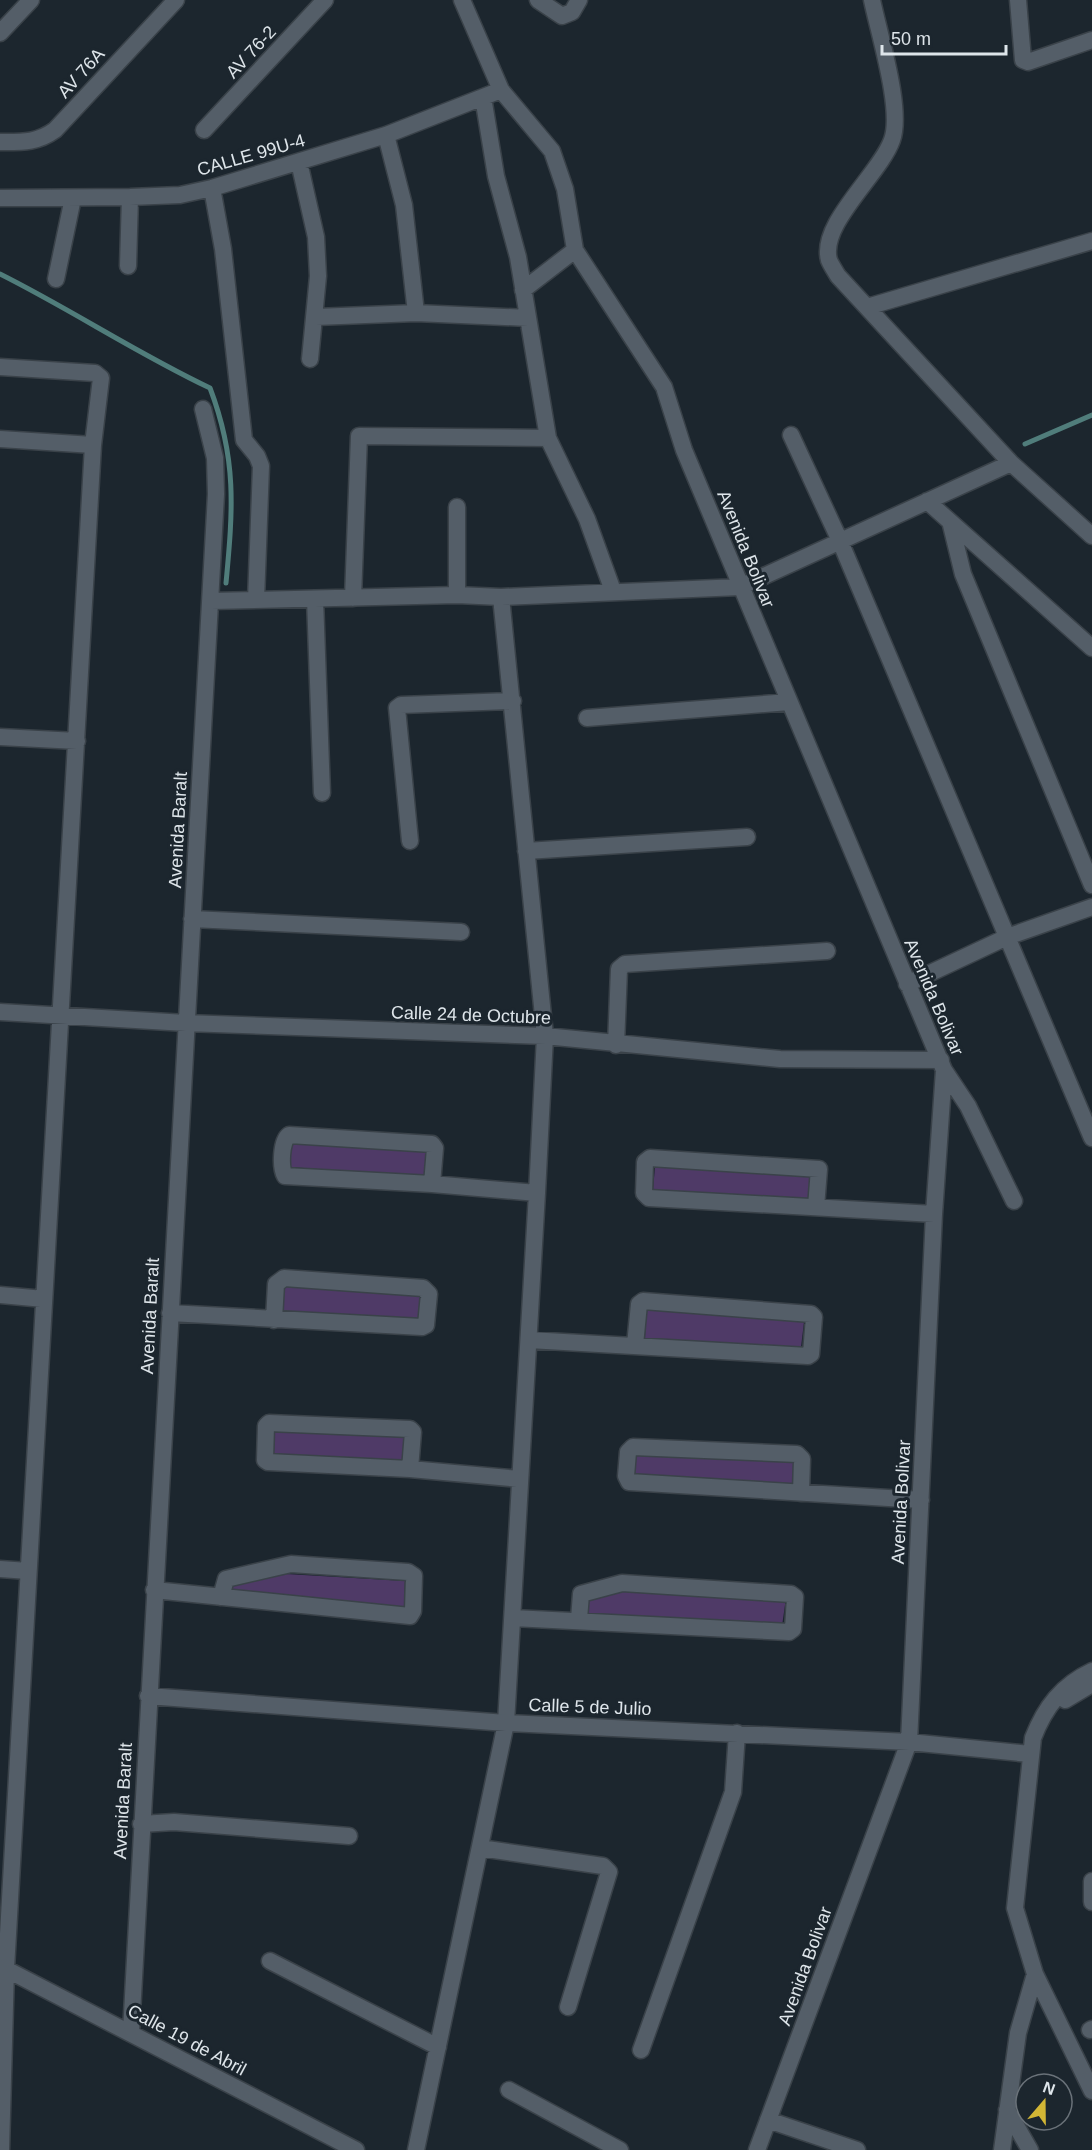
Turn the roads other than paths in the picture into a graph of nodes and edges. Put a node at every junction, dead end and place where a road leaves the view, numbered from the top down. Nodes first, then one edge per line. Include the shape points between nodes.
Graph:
1 (32, 0) edge
2 (176, 0) edge
3 (325, 0) edge
4 (538, 0) edge
5 (579, 0) edge
6 (872, 0) edge
7 (1018, 0) edge
8 (463, 1) edge
9 (0, 33) edge
10 (1092, 40) edge
11 (501, 90) junction
12 (483, 97) junction
13 (204, 130) dead end
14 (386, 135) junction
15 (0, 142) edge
16 (299, 162) junction
17 (212, 188) junction
18 (130, 197) junction
19 (0, 198) edge
20 (73, 198) junction
21 (1092, 241) edge
22 (575, 250) junction
23 (128, 266) dead end
24 (56, 279) dead end
25 (523, 290) junction
26 (867, 307) junction
27 (416, 313) junction
28 (316, 317) junction
29 (528, 318) junction
30 (310, 359) dead end
31 (0, 367) edge
32 (203, 409) dead end
33 (791, 435) dead end
34 (548, 438) junction
35 (0, 440) edge
36 (93, 445) junction
37 (1011, 463) junction
38 (927, 501) junction
39 (457, 507) dead end
40 (951, 525) junction
41 (1092, 536) edge
42 (840, 541) junction
43 (740, 587) junction
44 (613, 591) junction
45 (457, 595) junction
46 (501, 597) junction
47 (353, 598) junction
48 (315, 599) junction
49 (256, 600) junction
50 (211, 602) junction
51 (1092, 648) edge
52 (513, 701) junction
53 (789, 702) junction
54 (587, 718) dead end
55 (0, 737) edge
56 (77, 741) junction
57 (322, 793) dead end
58 (747, 837) dead end
59 (410, 840) dead end
60 (526, 850) junction
61 (1092, 885) edge
62 (1092, 907) edge
63 (192, 919) junction
64 (461, 932) dead end
65 (1007, 937) junction
66 (827, 951) dead end
67 (907, 984) junction
68 (0, 1012) edge
69 (62, 1016) junction
70 (186, 1023) junction
71 (544, 1036) junction
72 (616, 1045) junction
73 (942, 1065) junction
74 (1092, 1138) edge
75 (432, 1184) junction
76 (537, 1193) junction
77 (1014, 1201) dead end
78 (816, 1207) junction
79 (934, 1214) junction
80 (0, 1295) edge
81 (44, 1299) junction
82 (170, 1313) junction
83 (274, 1320) junction
84 (529, 1340) junction
85 (635, 1345) junction
86 (410, 1468) junction
87 (520, 1479) junction
88 (801, 1493) junction
89 (921, 1500) junction
90 (0, 1569) edge
91 (28, 1571) junction
92 (154, 1590) junction
93 (221, 1597) junction
94 (513, 1618) junction
95 (579, 1619) junction
96 (1092, 1671) edge
97 (1092, 1684) edge
98 (148, 1696) junction
99 (1040, 1722) junction
100 (506, 1723) junction
101 (737, 1733) junction
102 (909, 1742) junction
103 (1030, 1754) junction
104 (141, 1824) junction
105 (349, 1836) dead end
106 (480, 1848) junction
107 (1092, 1881) edge
108 (1092, 1902) edge
109 (270, 1961) dead end
110 (3, 1967) edge
111 (1035, 1974) junction
112 (568, 2007) dead end
113 (131, 2032) junction
114 (438, 2047) junction
115 (641, 2050) dead end
116 (509, 2090) dead end
117 (1092, 2091) edge
118 (1008, 2110) junction
119 (2, 2112) edge
120 (768, 2120) junction
121 (1, 2150) edge
122 (356, 2150) edge
123 (416, 2150) edge
124 (620, 2150) edge
125 (757, 2150) edge
126 (857, 2150) edge
127 (1002, 2150) edge
128 (1030, 2150) edge

1 - 9 street
2 - 15 street, AV 76A via 55,130 42,139
3 - 13 street, AV 76-2
4 - 5 street via 562,16 572,12
6 - 26 street via 897,120 882,160 842,214 828,246 829,260 838,276
7 - 10 street via 1023,60 1028,62
8 - 11 street, Avenida Bolivar
11 - 12 street, CALLE 99U-4
11 - 22 street, Avenida Bolivar via 552,151 565,189
12 - 14 street, CALLE 99U-4
12 - 25 street via 496,176
14 - 16 street, CALLE 99U-4
14 - 27 street via 404,205
16 - 17 street, CALLE 99U-4
16 - 28 street via 316,237
17 - 18 street, CALLE 99U-4 via 180,195
17 - 49 street via 223,249 244,440 261,466
18 - 20 street, CALLE 99U-4
18 - 23 street
19 - 20 street, CALLE 99U-4
20 - 24 street
21 - 26 street
22 - 25 street
22 - 43 street, Avenida Bolivar via 664,387 684,450
25 - 29 street
26 - 37 street
27 - 28 street
27 - 29 street
28 - 30 street
29 - 34 street
31 - 36 street via 99,374
32 - 50 street, Avenida Baralt via 215,458
33 - 42 street
34 - 44 street via 586,519
34 - 47 street via 359,436
35 - 36 street
36 - 56 street
37 - 38 street
37 - 41 street
38 - 40 street
38 - 42 street
39 - 45 street
40 - 51 street
40 - 61 street via 963,574
42 - 43 street
42 - 65 street
43 - 44 street
43 - 53 street, Avenida Bolivar
44 - 46 street
45 - 46 street
45 - 47 street
46 - 52 street
47 - 48 street
48 - 49 street
48 - 57 street
49 - 50 street
50 - 63 street, Avenida Baralt
52 - 59 street via 397,708
52 - 60 street
53 - 54 street
53 - 67 street, Avenida Bolivar
55 - 56 street
56 - 69 street
58 - 60 street
60 - 71 street
62 - 65 street
63 - 64 street
63 - 70 street, Avenida Baralt
65 - 67 street
65 - 74 street
66 - 72 street via 625,964 619,969
67 - 73 street, Avenida Bolivar
68 - 69 street, Calle 24 de Octubre
69 - 70 street, Calle 24 de Octubre
69 - 81 street
70 - 71 street, Calle 24 de Octubre
70 - 82 street, Avenida Baralt
71 - 72 street, Calle 24 de Octubre
71 - 76 street
72 - 73 street, Calle 24 de Octubre via 780,1059
73 - 77 street via 968,1106
73 - 79 street, Avenida Bolivar
75 - 75 street via 285,1176 284,1141 289,1135 432,1144
75 - 76 street
76 - 84 street
78 - 78 street via 649,1198 644,1193 645,1162 650,1158 819,1168
78 - 79 street
79 - 89 street, Avenida Bolivar
80 - 81 street
81 - 91 street
82 - 83 street
82 - 92 street, Avenida Baralt
83 - 83 street via 422,1327 426,1325 429,1294 423,1288 284,1278 276,1284
84 - 85 street
84 - 87 street
85 - 85 street via 808,1356 814,1317 643,1300 639,1304
86 - 86 street via 268,1462 266,1426 270,1423 410,1429
86 - 87 street
87 - 94 street
88 - 88 street via 629,1482 628,1452 633,1447 797,1454 802,1459
88 - 89 street
89 - 102 street, Avenida Bolivar
90 - 91 street
91 - 110 street
92 - 93 street
92 - 98 street, Avenida Baralt
93 - 93 street via 410,1616 414,1576 408,1572 291,1564 225,1579
94 - 95 street
94 - 100 street
95 - 95 street via 789,1632 793,1629 795,1597 622,1583 581,1594
96 - 99 street via 1058,1693
97 - 99 street via 1067,1698
98 - 100 street, Calle 5 de Julio
98 - 104 street, Avenida Baralt
99 - 103 street
100 - 101 street, Calle 5 de Julio
100 - 106 street
101 - 102 street, Calle 5 de Julio
101 - 115 street via 733,1792
102 - 103 street, Calle 5 de Julio
102 - 120 street, Avenida Bolivar
103 - 111 street via 1015,1908
104 - 105 street via 174,1822
104 - 113 street, Avenida Baralt
106 - 112 street via 603,1866 609,1872
106 - 114 street
107 - 108 street
109 - 114 street
110 - 113 street, Calle 19 de Abril
110 - 119 street
111 - 117 street
111 - 118 street via 1018,2033
113 - 122 street, Calle 19 de Abril
114 - 123 street
116 - 124 street
118 - 127 street
118 - 128 street
119 - 121 street
120 - 125 street, Avenida Bolivar
120 - 126 street

